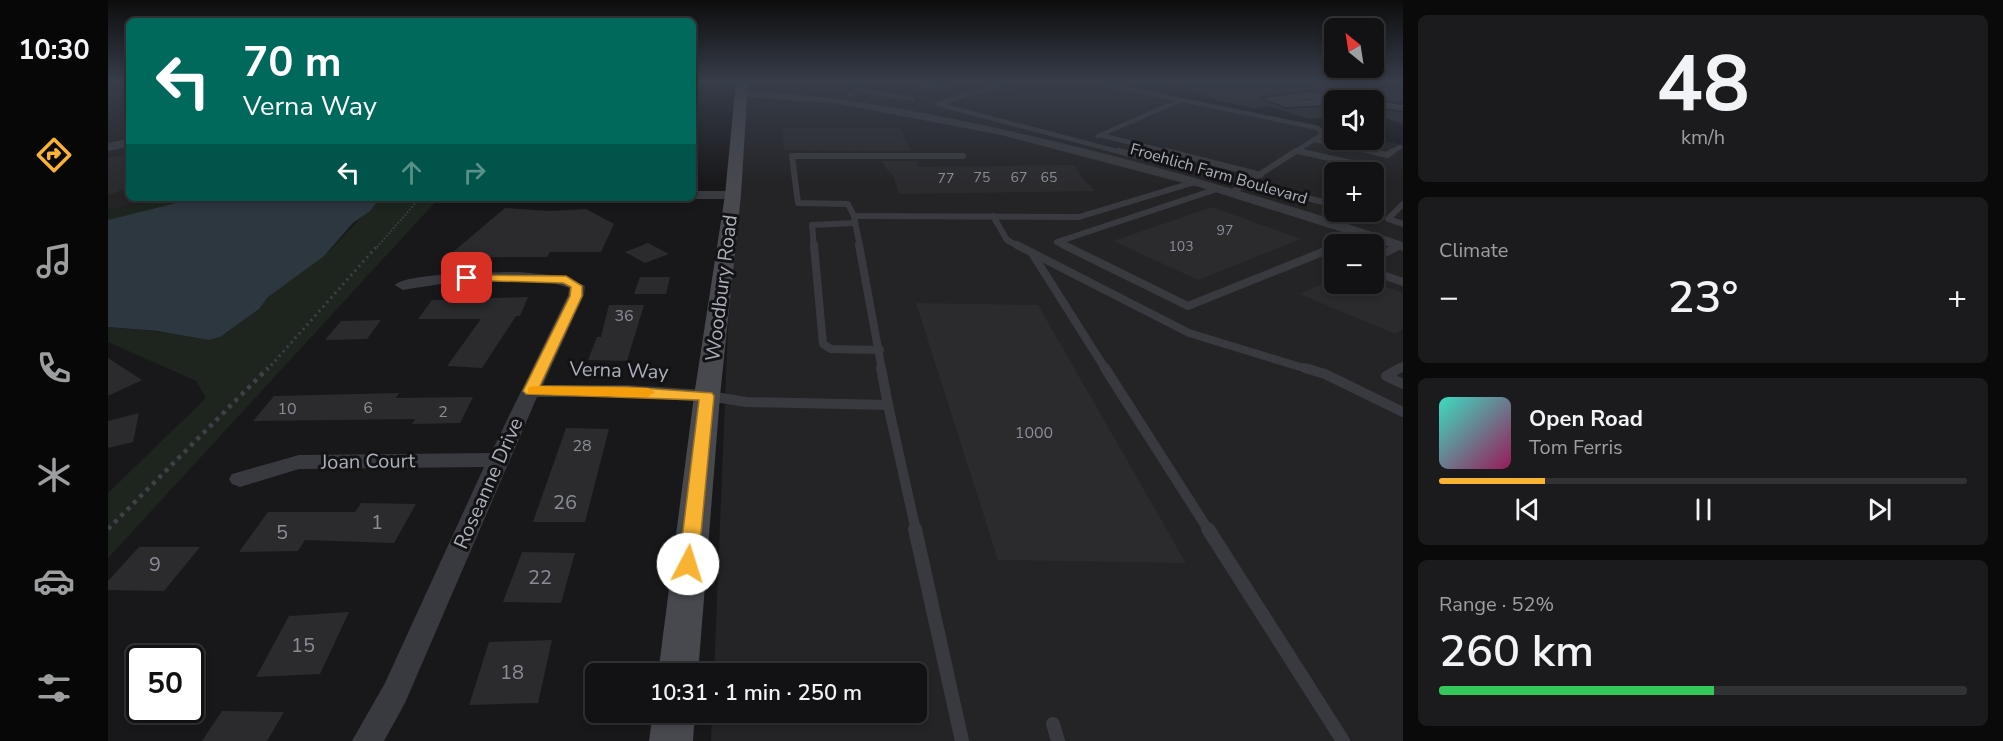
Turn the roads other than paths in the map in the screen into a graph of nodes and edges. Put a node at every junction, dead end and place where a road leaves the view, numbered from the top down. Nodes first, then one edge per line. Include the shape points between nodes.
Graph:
1 (739, 116) edge
2 (916, 116) edge
3 (982, 116) edge
4 (1145, 116) edge
5 (1257, 116) edge
6 (1100, 135) junction
7 (1314, 140) junction
8 (1084, 142) junction
9 (126, 144) edge
10 (108, 147) edge
11 (1400, 147) dead end
12 (1068, 148) junction
13 (1296, 151) junction
14 (963, 156) dead end
15 (1346, 162) edge
16 (1261, 175) junction
17 (1195, 183) junction
18 (1247, 185) junction
19 (1217, 189) junction
20 (1231, 193) junction
21 (696, 195) edge
22 (733, 195) junction
23 (1324, 202) edge
24 (1403, 204) edge
25 (993, 216) junction
26 (854, 219) junction
27 (1403, 224) edge
28 (1365, 234) edge
29 (1384, 240) edge
30 (1401, 246) edge
31 (1324, 251) edge
32 (1032, 253) junction
33 (1384, 254) edge
34 (1384, 275) edge
35 (1403, 282) edge
36 (403, 285) dead end
37 (880, 350) junction
38 (1403, 366) edge
39 (1403, 384) edge
40 (531, 391) junction
41 (706, 396) junction
42 (888, 405) junction
43 (1403, 412) edge
44 (498, 460) junction
45 (240, 479) dead end
46 (679, 663) edge
47 (673, 723) edge
48 (1053, 724) dead end
49 (367, 741) edge
50 (671, 741) edge
51 (962, 741) edge
52 (1058, 741) edge
53 (1342, 741) edge

1 - 22 main road, Woodbury Road
2 - 12 street, Froehlich Farm Boulevard
3 - 8 lane
4 - 6 lane
5 - 7 lane via 1318,128 1323,134
6 - 8 lane
6 - 16 lane
7 - 11 lane via 1387,155
7 - 13 lane
8 - 12 lane
8 - 18 lane
9 - 10 street
12 - 17 street, Froehlich Farm Boulevard
13 - 15 lane
13 - 16 lane
14 - 26 lane via 792,156 798,203 848,204
16 - 18 lane
17 - 19 street, Froehlich Farm Boulevard
17 - 25 lane via 1079,217
18 - 20 lane
18 - 23 lane
19 - 20 street, Froehlich Farm Boulevard
19 - 31 lane via 1058,242 1188,306
20 - 28 street, Froehlich Farm Boulevard
21 - 22 street
22 - 41 main road, Woodbury Road
24 - 27 lane via 1389,219
25 - 26 lane
25 - 32 lane via 1006,240
26 - 37 lane
26 - 37 lane via 812,225 823,344 831,349
29 - 30 street, Froehlich Farm Boulevard
30 - 33 lane
32 - 43 lane via 1189,333 1325,374
32 - 53 lane
34 - 35 lane
36 - 40 street, Roseanne Drive via 467,278 532,278 566,279 577,286 576,296
37 - 42 lane
38 - 39 lane via 1386,376
40 - 41 street, Verna Way
40 - 44 street, Roseanne Drive
41 - 42 lane via 746,402
41 - 46 main road, Woodbury Road
42 - 51 lane
44 - 45 street, Joan Court via 299,462
44 - 49 street, Roseanne Drive via 395,693
47 - 50 main road
48 - 52 lane

